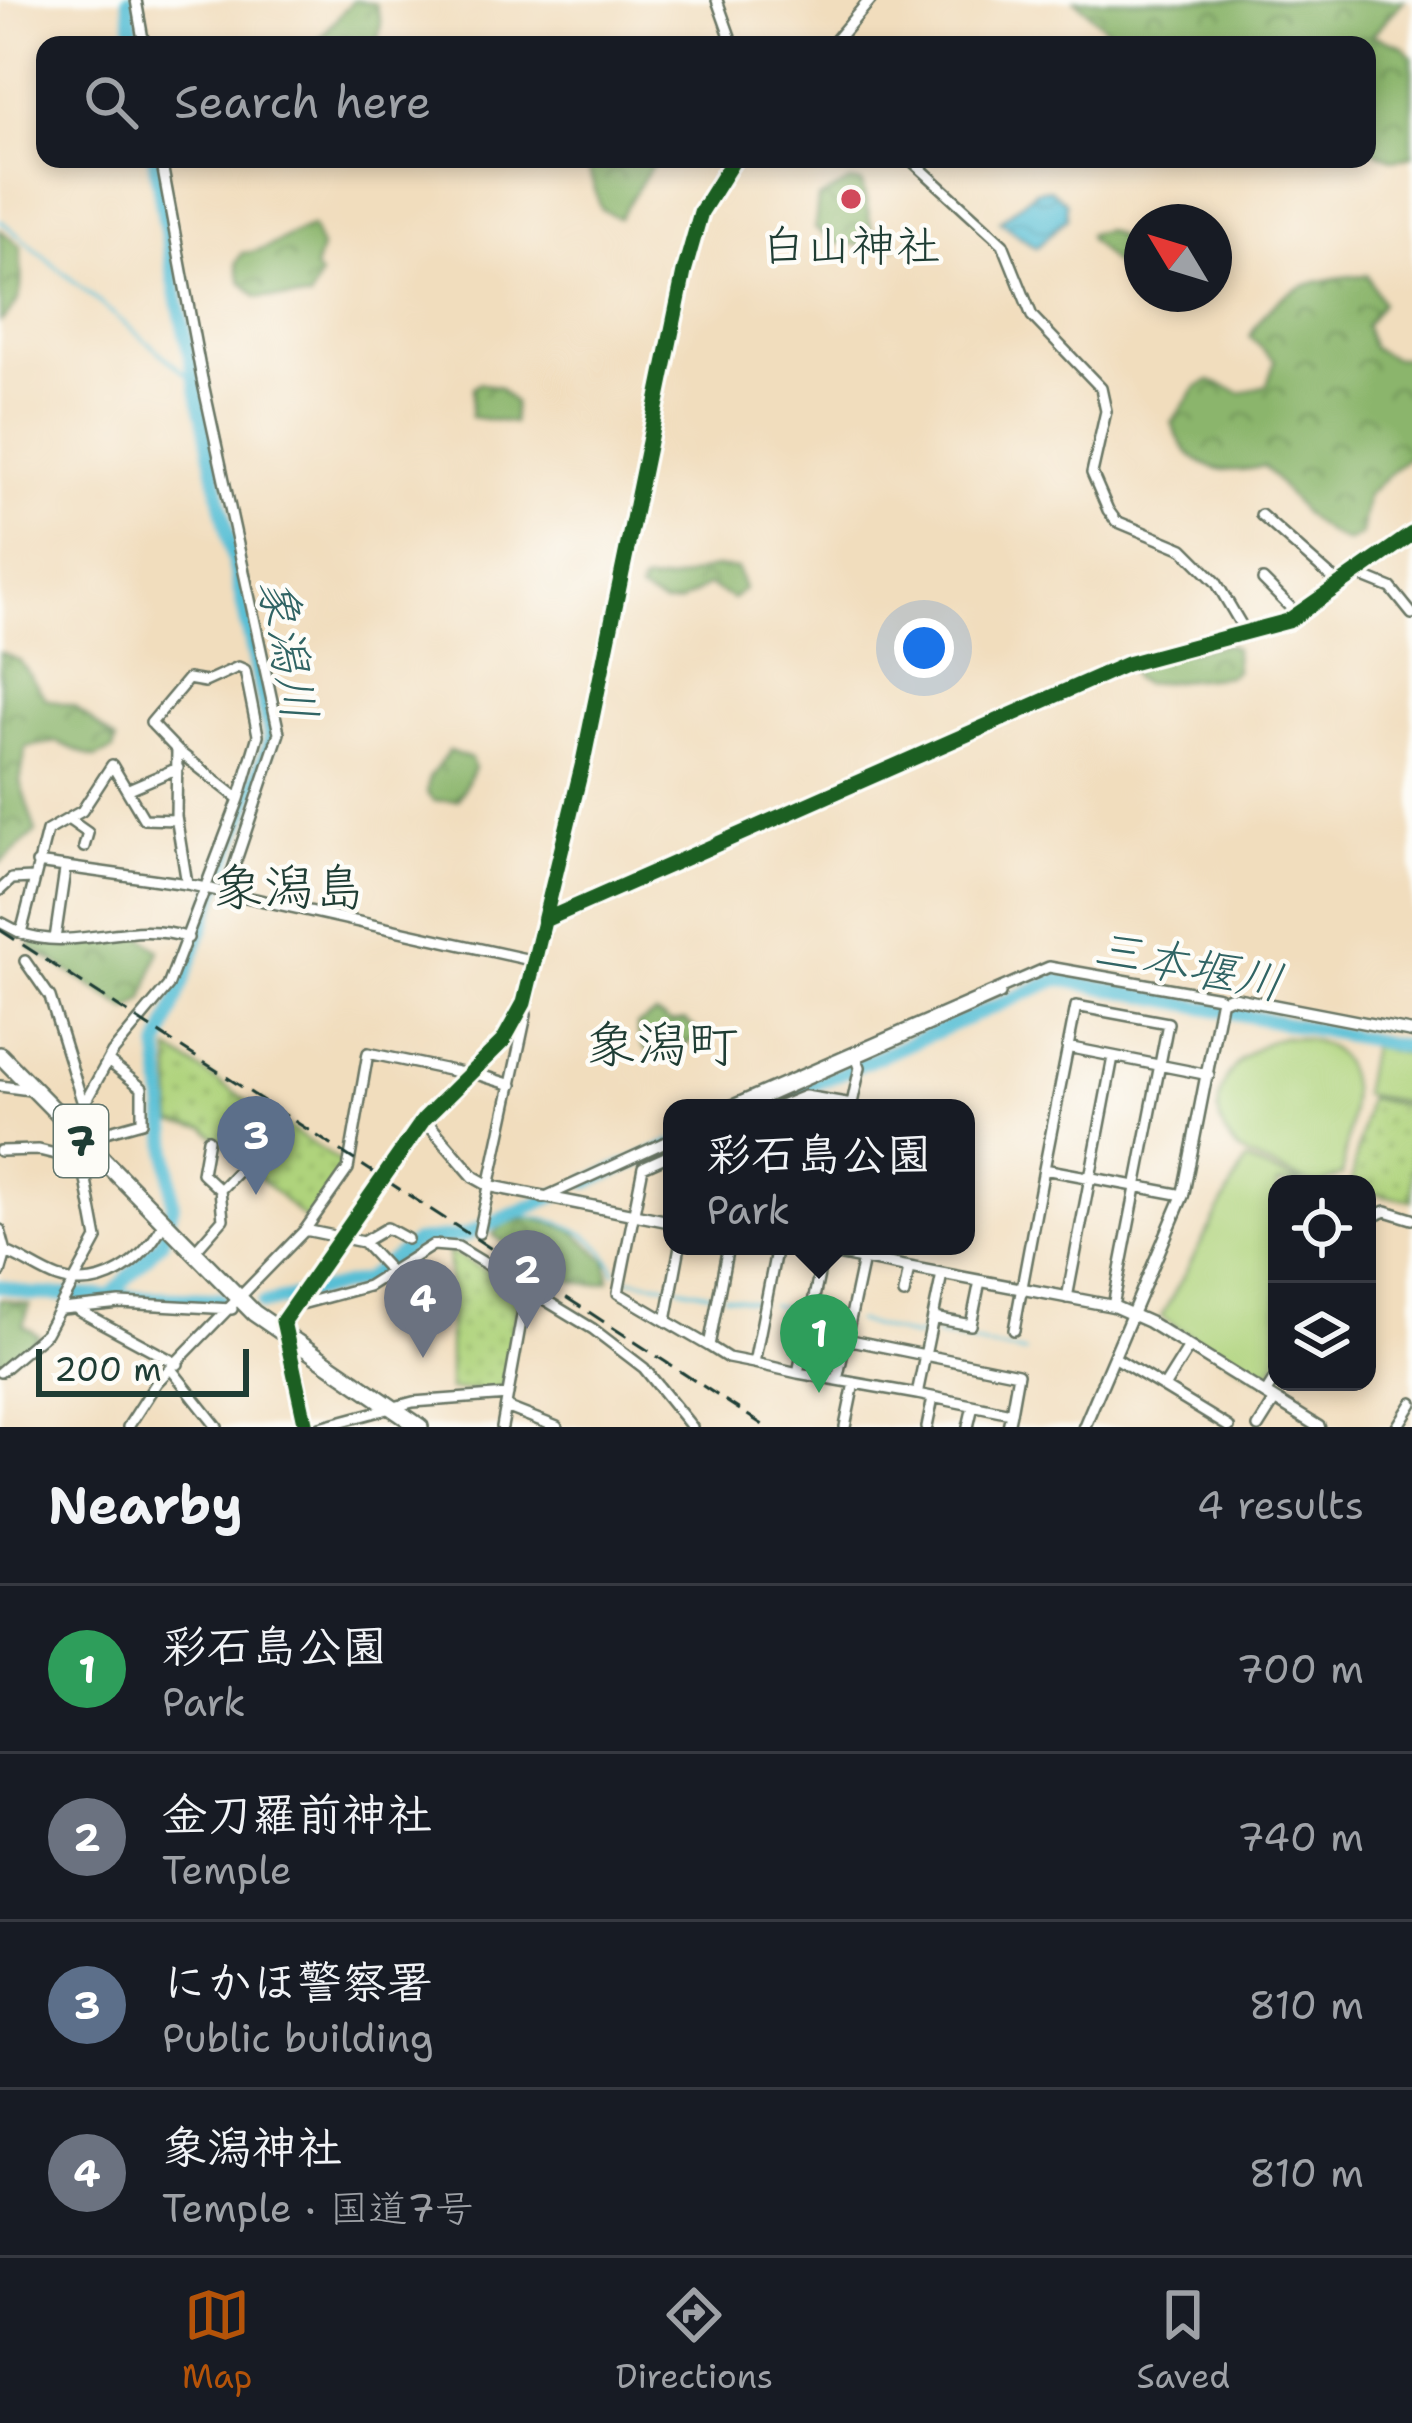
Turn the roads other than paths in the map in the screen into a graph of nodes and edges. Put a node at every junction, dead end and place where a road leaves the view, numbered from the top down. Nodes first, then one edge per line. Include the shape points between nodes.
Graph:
1 (136, 0) edge
2 (717, 0) edge
3 (871, 0) edge
4 (142, 36) edge
5 (730, 36) edge
6 (840, 36) edge
7 (163, 168) edge
8 (728, 168) edge
9 (920, 168) edge
10 (1261, 514) dead end
11 (1412, 533) edge
12 (1354, 573) junction
13 (1263, 580) dead end
14 (1340, 584) junction
15 (1298, 614) junction
16 (1412, 614) edge
17 (1246, 633) junction
18 (177, 750) junction
19 (178, 768) junction
20 (129, 789) junction
21 (239, 800) junction
22 (71, 820) junction
23 (176, 820) junction
24 (84, 848) dead end
25 (37, 863) junction
26 (64, 870) junction
27 (33, 878) junction
28 (187, 884) junction
29 (204, 889) junction
30 (0, 890) edge
31 (225, 893) junction
32 (547, 920) junction
33 (0, 922) edge
34 (21, 933) junction
35 (188, 938) junction
36 (55, 939) junction
37 (25, 961) dead end
38 (535, 961) junction
39 (1220, 1000) junction
40 (524, 1003) junction
41 (1412, 1032) edge
42 (1067, 1047) junction
43 (0, 1055) edge
44 (1113, 1057) junction
45 (857, 1060) junction
46 (108, 1061) junction
47 (1160, 1065) junction
48 (472, 1074) junction
49 (1209, 1075) junction
50 (512, 1084) junction
51 (0, 1086) edge
52 (35, 1091) junction
53 (747, 1099) edge
54 (764, 1099) edge
55 (853, 1099) edge
56 (83, 1104) junction
57 (424, 1119) junction
58 (208, 1138) dead end
59 (78, 1142) junction
60 (663, 1142) edge
61 (0, 1151) edge
62 (663, 1158) edge
63 (244, 1165) dead end
64 (1044, 1169) junction
65 (1090, 1177) junction
66 (1136, 1185) junction
67 (490, 1186) junction
68 (220, 1190) junction
69 (1183, 1195) junction
70 (549, 1199) junction
71 (633, 1215) junction
72 (1376, 1215) edge
73 (663, 1220) edge
74 (1412, 1220) edge
75 (163, 1224) junction
76 (0, 1230) edge
77 (305, 1230) junction
78 (478, 1233) dead end
79 (407, 1240) dead end
80 (341, 1241) junction
81 (363, 1242) junction
82 (6, 1252) junction
83 (192, 1254) junction
84 (678, 1255) edge
85 (726, 1255) edge
86 (775, 1255) edge
87 (823, 1255) edge
88 (847, 1255) edge
89 (862, 1259) junction
90 (908, 1268) junction
91 (389, 1270) junction
92 (0, 1273) edge
93 (942, 1274) junction
94 (76, 1280) junction
95 (980, 1281) junction
96 (527, 1288) junction
97 (1022, 1290) junction
98 (904, 1294) dead end
99 (1067, 1298) junction
100 (235, 1304) junction
101 (294, 1306) junction
102 (1113, 1306) junction
103 (63, 1308) junction
104 (78, 1310) junction
105 (1133, 1313) junction
106 (934, 1318) junction
107 (666, 1321) junction
108 (1014, 1330) dead end
109 (282, 1334) junction
110 (846, 1339) junction
111 (709, 1346) junction
112 (1189, 1347) junction
113 (925, 1355) junction
114 (1114, 1357) junction
115 (754, 1363) junction
116 (174, 1366) junction
117 (0, 1372) edge
118 (798, 1372) junction
119 (837, 1380) junction
120 (854, 1383) junction
121 (1164, 1387) junction
122 (1272, 1391) edge
123 (916, 1394) junction
124 (1270, 1397) junction
125 (933, 1398) junction
126 (507, 1401) junction
127 (1412, 1403) edge
128 (973, 1406) junction
129 (389, 1407) junction
130 (372, 1412) junction
131 (1011, 1413) junction
132 (360, 1422) edge
133 (128, 1427) edge
134 (217, 1427) edge
135 (306, 1427) edge
136 (320, 1427) edge
137 (374, 1427) edge
138 (420, 1427) edge
139 (502, 1427) edge
140 (557, 1427) edge
141 (692, 1427) edge
142 (845, 1427) edge
143 (927, 1427) edge
144 (968, 1427) edge
145 (1008, 1427) edge
146 (1084, 1427) edge
147 (1229, 1427) edge
148 (1258, 1427) edge
149 (1319, 1427) edge
150 (1397, 1427) edge

1 - 4 street
2 - 5 street
3 - 6 street
7 - 31 street via 279,733
8 - 32 street via 709,194 684,272
9 - 17 street via 1003,244 1032,316 1101,388 1106,411 1092,473 1108,510 1183,549 1216,582
10 - 14 street
11 - 12 street
12 - 14 street
12 - 16 street via 1391,588
13 - 15 street
14 - 15 street
15 - 17 street
17 - 32 street via 1127,664
18 - 19 street
18 - 21 street
18 - 21 street via 152,724 188,680 245,670 258,735
19 - 20 street
19 - 23 street
20 - 22 street via 112,765
20 - 23 street via 143,819
21 - 29 street
22 - 24 street via 88,833
22 - 25 street via 46,831
23 - 28 street
25 - 26 street
25 - 27 street
26 - 28 street
26 - 36 street
27 - 30 street via 12,879
27 - 34 street
28 - 29 street
29 - 31 street
29 - 35 street
31 - 38 street
32 - 38 street
33 - 34 street
34 - 36 street
35 - 36 street via 157,926
35 - 46 street via 168,986
37 - 56 street via 50,998
38 - 40 street
39 - 41 street
39 - 45 street via 1045,974
39 - 49 street
39 - 53 street via 1049,967
40 - 48 street
40 - 50 street
42 - 44 street
42 - 47 street via 1076,1006 1168,1023
42 - 64 street
43 - 52 highway, 7
44 - 47 street
44 - 65 street
45 - 54 street
45 - 55 street
46 - 56 street
46 - 59 street via 142,1088 142,1122
47 - 49 street
47 - 66 street
48 - 50 street
48 - 57 street
48 - 77 street via 368,1053 347,1169
49 - 69 street
50 - 67 street
51 - 52 street
52 - 59 highway, 7
56 - 59 street
57 - 67 street
57 - 80 street
58 - 68 street via 202,1173
59 - 61 street
59 - 75 highway, 7
59 - 94 street via 98,1239
60 - 70 street
62 - 71 street via 643,1167
63 - 68 street
64 - 65 street
64 - 97 street
65 - 66 street
65 - 99 street
66 - 69 street
66 - 102 street
67 - 70 street
67 - 78 street
68 - 83 street via 223,1220
69 - 105 street
70 - 71 street
71 - 73 street
71 - 107 street via 618,1293
72 - 74 street
75 - 83 highway, 7
75 - 94 street via 122,1270
76 - 82 street
77 - 80 street
77 - 100 street
79 - 81 street via 387,1228
80 - 81 street
80 - 101 street
81 - 91 street
82 - 92 street
82 - 94 street
83 - 100 highway, 7
84 - 107 street
85 - 111 street
86 - 115 street
87 - 118 street
88 - 89 street
89 - 90 street
89 - 110 street
90 - 93 street
90 - 98 street
91 - 96 street via 445,1245
91 - 101 street via 368,1286
93 - 95 street
93 - 106 street
94 - 103 street
95 - 97 street
95 - 106 street via 971,1325
96 - 126 street
96 - 141 street via 644,1368
97 - 99 street
97 - 108 street
99 - 102 street
100 - 104 street
100 - 109 highway, 7
100 - 116 street
101 - 109 street
102 - 105 street
103 - 104 street
103 - 117 street via 35,1347
104 - 116 street
105 - 112 street
105 - 114 street
106 - 113 street
107 - 111 street
109 - 129 highway, 7
109 - 135 street
110 - 113 street
110 - 119 street
111 - 115 street
112 - 121 street
112 - 124 street
113 - 123 street
113 - 131 street via 1018,1374
114 - 121 street
114 - 146 street
115 - 118 street
116 - 133 street
116 - 134 street
118 - 119 street
119 - 120 street
120 - 123 street
120 - 142 street
121 - 147 street
122 - 124 street
123 - 125 street
124 - 148 street
124 - 149 street
125 - 128 street
125 - 143 street
126 - 129 street
126 - 139 street
126 - 140 street
127 - 150 street
128 - 131 street
128 - 144 street
129 - 130 street
129 - 138 highway, 7
130 - 132 street
130 - 137 street
131 - 145 street
132 - 136 street

